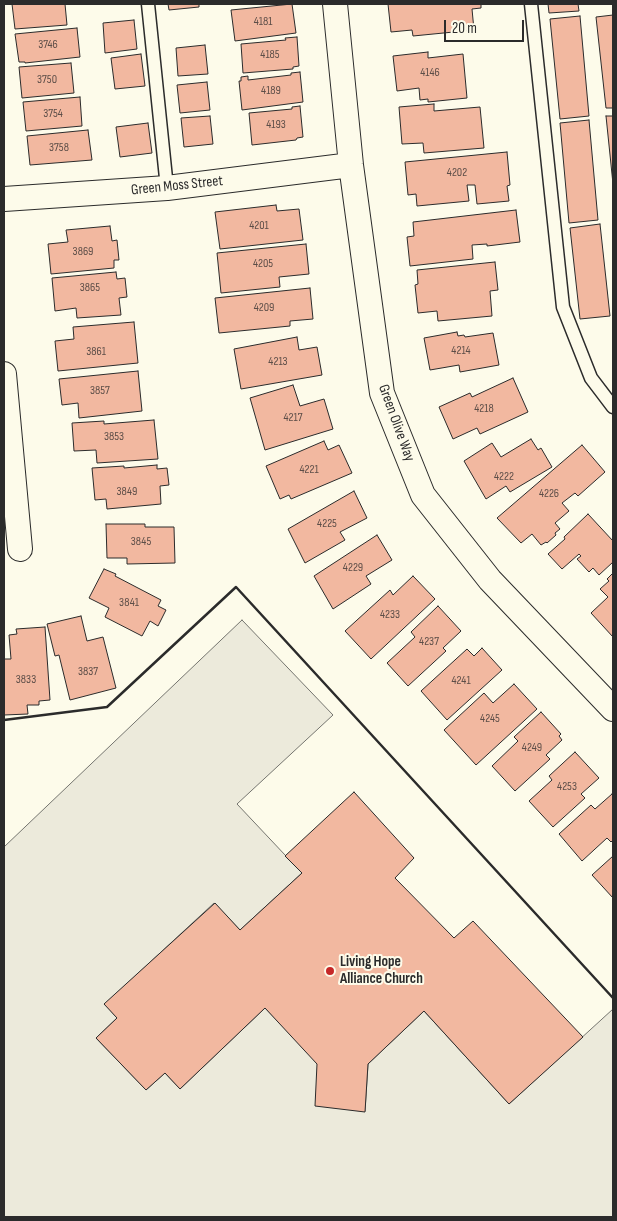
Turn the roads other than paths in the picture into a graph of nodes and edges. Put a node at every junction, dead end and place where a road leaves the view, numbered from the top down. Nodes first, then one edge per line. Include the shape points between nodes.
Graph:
1 (148, 4) edge
2 (336, 4) edge
3 (531, 4) edge
4 (350, 165) junction
5 (167, 188) junction
6 (4, 199) edge
7 (4, 374) edge
8 (613, 407) edge
9 (20, 550) dead end
10 (613, 709) edge

1 - 5 lane
2 - 4 street, Green Olive Way
3 - 8 lane via 563,307 591,378
4 - 5 street, Green Moss Street
4 - 10 street, Green Olive Way via 382,393 423,495 490,580
5 - 6 street, Green Moss Street
7 - 9 street

